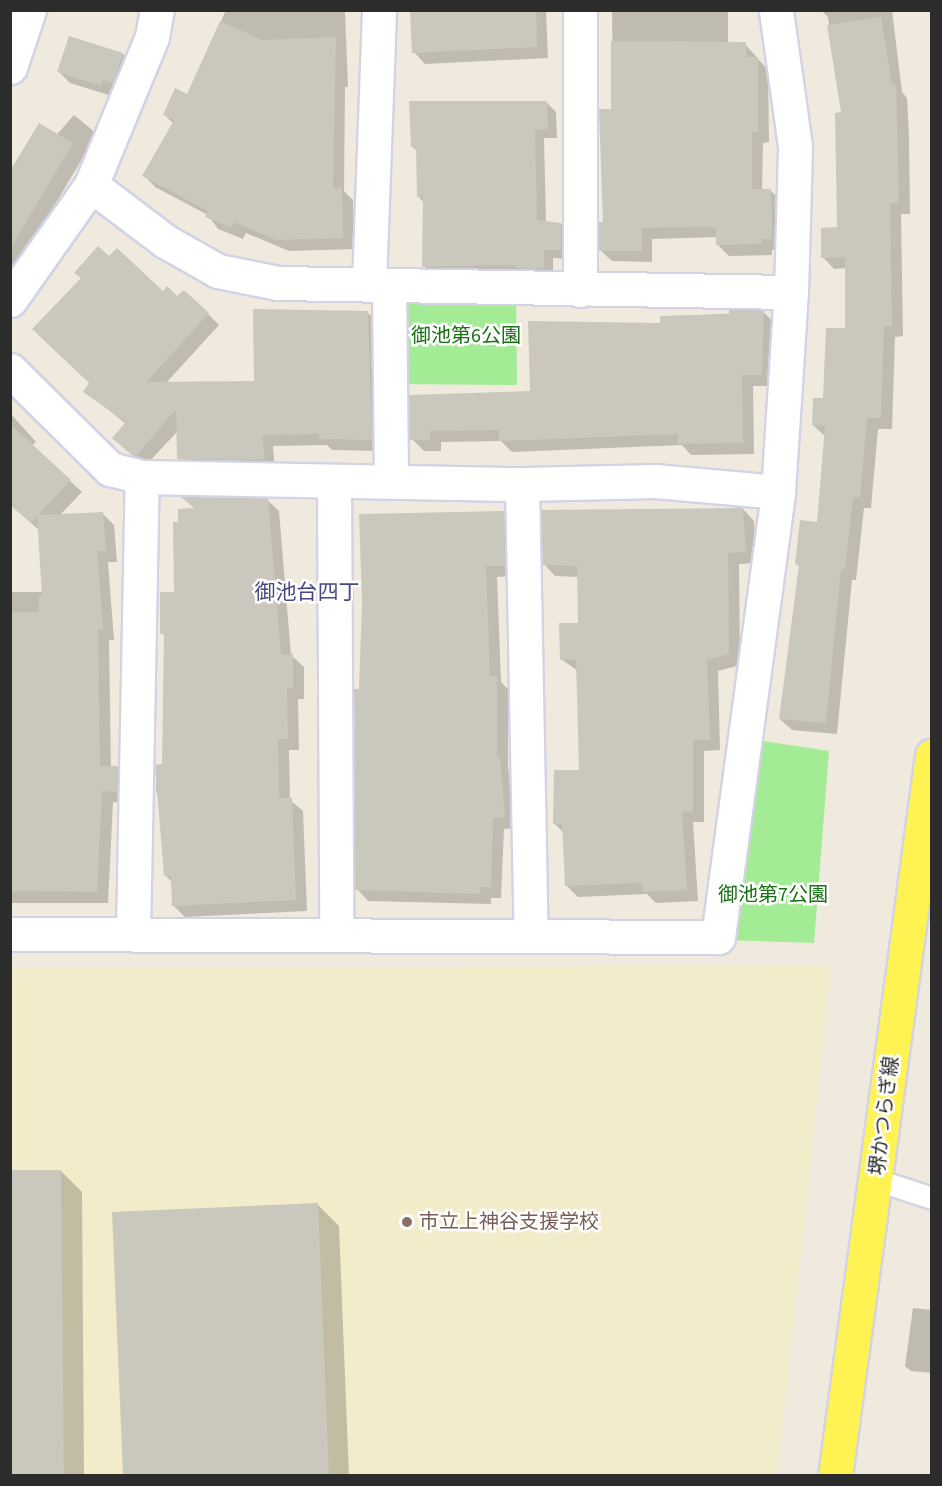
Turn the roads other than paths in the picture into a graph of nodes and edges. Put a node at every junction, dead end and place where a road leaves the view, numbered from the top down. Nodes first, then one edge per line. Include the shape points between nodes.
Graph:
1 (29, 10) edge
2 (157, 10) edge
3 (379, 10) edge
4 (580, 10) edge
5 (776, 10) edge
6 (10, 67) edge
7 (91, 185) junction
8 (379, 284) junction
9 (580, 290) junction
10 (791, 292) junction
11 (10, 300) edge
12 (10, 370) edge
13 (142, 477) junction
14 (391, 480) junction
15 (334, 482) junction
16 (522, 484) junction
17 (778, 492) junction
18 (932, 755) edge
19 (10, 934) edge
20 (133, 934) junction
21 (531, 934) junction
22 (336, 935) junction
23 (877, 1180) junction
24 (932, 1198) edge
25 (835, 1476) edge

1 - 6 street
2 - 7 street via 152,37
3 - 8 street
4 - 9 street
5 - 10 street via 795,146
7 - 8 street via 165,241 218,272 278,282
7 - 11 street
8 - 9 street
8 - 14 street
9 - 10 street
10 - 17 street
12 - 13 street via 110,469
13 - 15 street
13 - 20 street
14 - 15 street
14 - 16 street
15 - 22 street
16 - 17 street via 654,481
16 - 21 street
17 - 21 street via 718,937
18 - 23 main road, 堺かつらぎ線
19 - 20 street
20 - 22 street
21 - 22 street
23 - 24 lane
23 - 25 main road, 堺かつらぎ線

